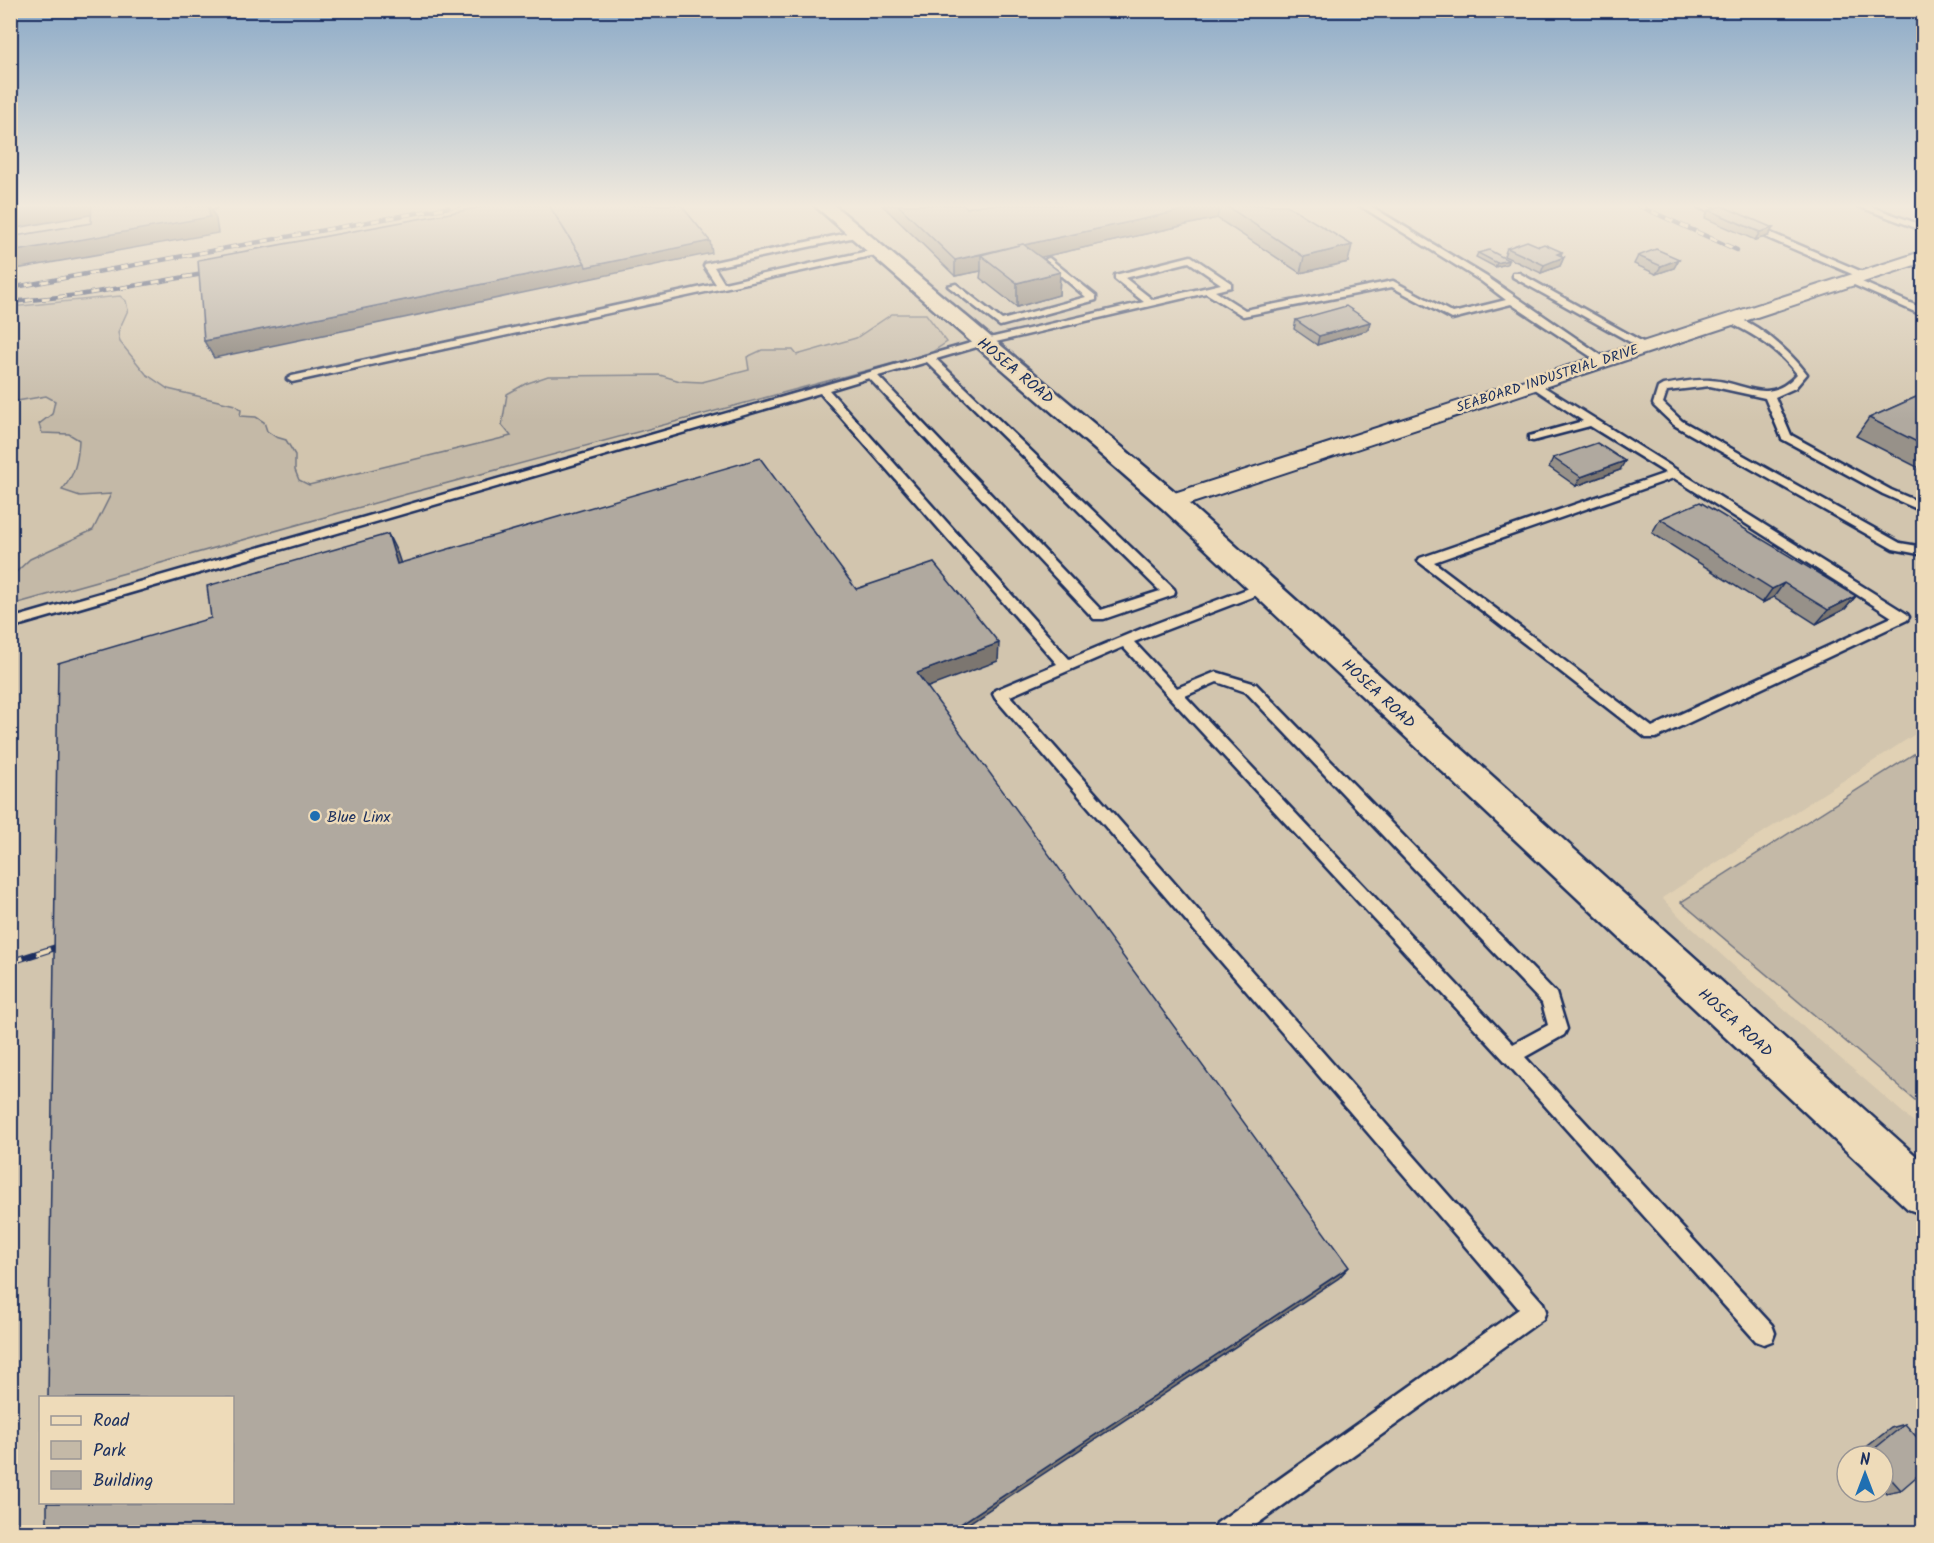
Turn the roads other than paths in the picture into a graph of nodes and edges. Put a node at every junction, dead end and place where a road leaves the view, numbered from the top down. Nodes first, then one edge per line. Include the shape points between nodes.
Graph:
1 (716, 277) edge
2 (752, 277) edge
3 (907, 277) edge
4 (1068, 277) edge
5 (1118, 277) edge
6 (1217, 277) edge
7 (1481, 277) edge
8 (1520, 277) edge
9 (1855, 277) joint
10 (722, 286) junction
11 (954, 286) edge
12 (1207, 290) junction
13 (1513, 301) junction
14 (1151, 303) junction
15 (1923, 313) edge
16 (1029, 315) junction
17 (1729, 319) junction
18 (1046, 328) junction
19 (984, 342) junction
20 (1645, 346) junction
21 (929, 358) junction
22 (1603, 360) junction
23 (871, 374) junction
24 (292, 379) dead end
25 (1533, 383) junction
26 (820, 388) junction
27 (1770, 397) junction
28 (1592, 422) junction
29 (1533, 438) dead end
30 (1675, 474) junction
31 (1171, 502) junction
32 (1923, 509) edge
33 (1923, 551) edge
34 (1265, 587) junction
35 (10, 624) edge
36 (1125, 641) junction
37 (1067, 666) junction
38 (1175, 695) junction
39 (1510, 1055) junction
40 (1923, 1192) edge
41 (1764, 1333) dead end
42 (1226, 1533) edge

1 - 10 lane
2 - 10 lane
3 - 19 street, HOSEA ROAD
4 - 16 lane via 1093,298
5 - 14 lane
6 - 12 lane via 1228,285
7 - 13 lane
8 - 20 lane
9 - 15 lane
9 - 17 street, SEABOARD INDUSTRIAL DRIVE
10 - 24 lane
11 - 16 lane via 1000,322
12 - 13 lane via 1243,313 1393,284 1452,316
12 - 14 lane
13 - 22 lane
14 - 18 lane
16 - 18 lane
17 - 20 street, SEABOARD INDUSTRIAL DRIVE
17 - 27 lane via 1758,332 1789,355 1802,374 1793,387
18 - 19 lane
19 - 21 lane
19 - 31 street, HOSEA ROAD
20 - 22 street, SEABOARD INDUSTRIAL DRIVE
21 - 23 lane
21 - 23 lane via 1169,592 1099,616
22 - 25 street, SEABOARD INDUSTRIAL DRIVE
23 - 26 lane
25 - 28 lane
25 - 31 street, SEABOARD INDUSTRIAL DRIVE
26 - 35 lane
26 - 37 lane
27 - 32 lane via 1786,437
27 - 33 lane via 1710,383 1663,388 1658,404 1678,423 1846,520 1897,546
28 - 29 lane
28 - 30 lane
30 - 30 lane via 1714,499 1902,617 1651,734 1424,561
31 - 34 street, HOSEA ROAD
34 - 36 lane
34 - 40 street, HOSEA ROAD
36 - 37 lane
36 - 38 lane
37 - 42 lane via 1000,694 1535,1311
38 - 39 lane
38 - 39 lane via 1216,677 1251,688 1550,999 1558,1029
39 - 41 lane

